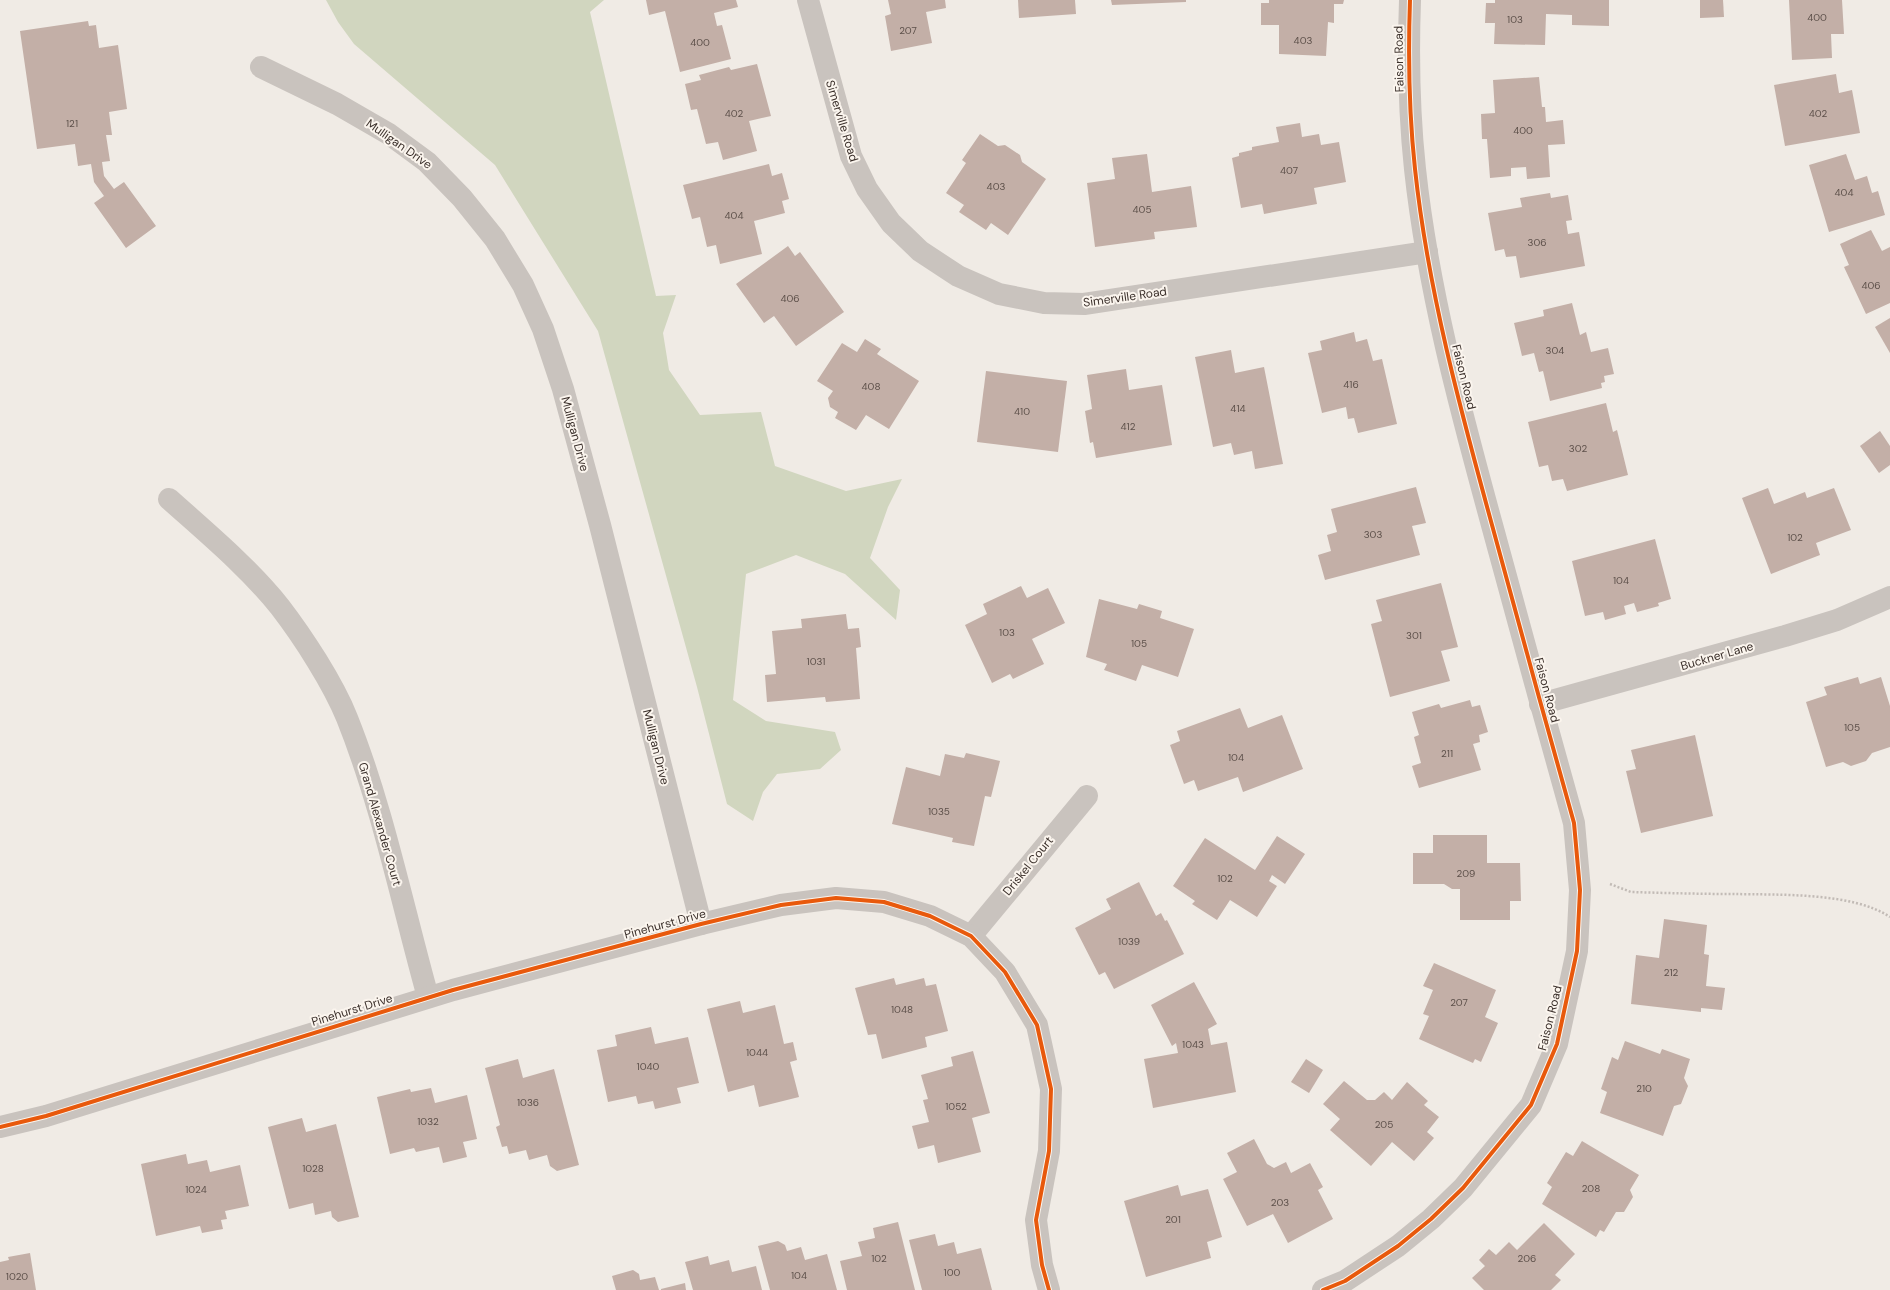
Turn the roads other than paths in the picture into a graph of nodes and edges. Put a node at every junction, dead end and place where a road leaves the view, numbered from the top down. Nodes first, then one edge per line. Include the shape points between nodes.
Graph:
1 (808, 0) edge
2 (1410, 0) edge
3 (261, 67) dead end
4 (1427, 252) junction
5 (169, 499) dead end
6 (1890, 597) edge
7 (1540, 704) junction
8 (1087, 796) dead end
9 (701, 924) junction
10 (970, 936) junction
11 (428, 997) junction
12 (0, 1127) edge
13 (1049, 1290) edge
14 (1323, 1290) edge

1 - 4 street, Simerville Road via 851,156 867,189 891,223 920,251 958,276 999,294 1044,303 1084,304
2 - 4 street, Faison Road via 1410,108 1415,170
3 - 9 street, Mulligan Drive via 337,104 389,134 427,162 462,198 495,239 523,285 543,329 563,389
4 - 7 street, Faison Road via 1449,363
5 - 11 street, Grand Alexander Court via 237,561 280,607 318,662 347,717 375,797
6 - 7 street, Buckner Lane via 1837,620 1785,636
7 - 14 street, Faison Road via 1574,823 1580,890 1577,951 1557,1044 1531,1105 1463,1188 1398,1246 1345,1281
8 - 10 street, Driskel Court
9 - 10 street, Pinehurst Drive via 781,905 836,898 884,902 930,916
9 - 11 street, Pinehurst Drive
10 - 13 street, Pinehurst Drive via 1005,972 1037,1025 1051,1089 1049,1151 1036,1220 1042,1265
11 - 12 street, Pinehurst Drive via 54,1114

